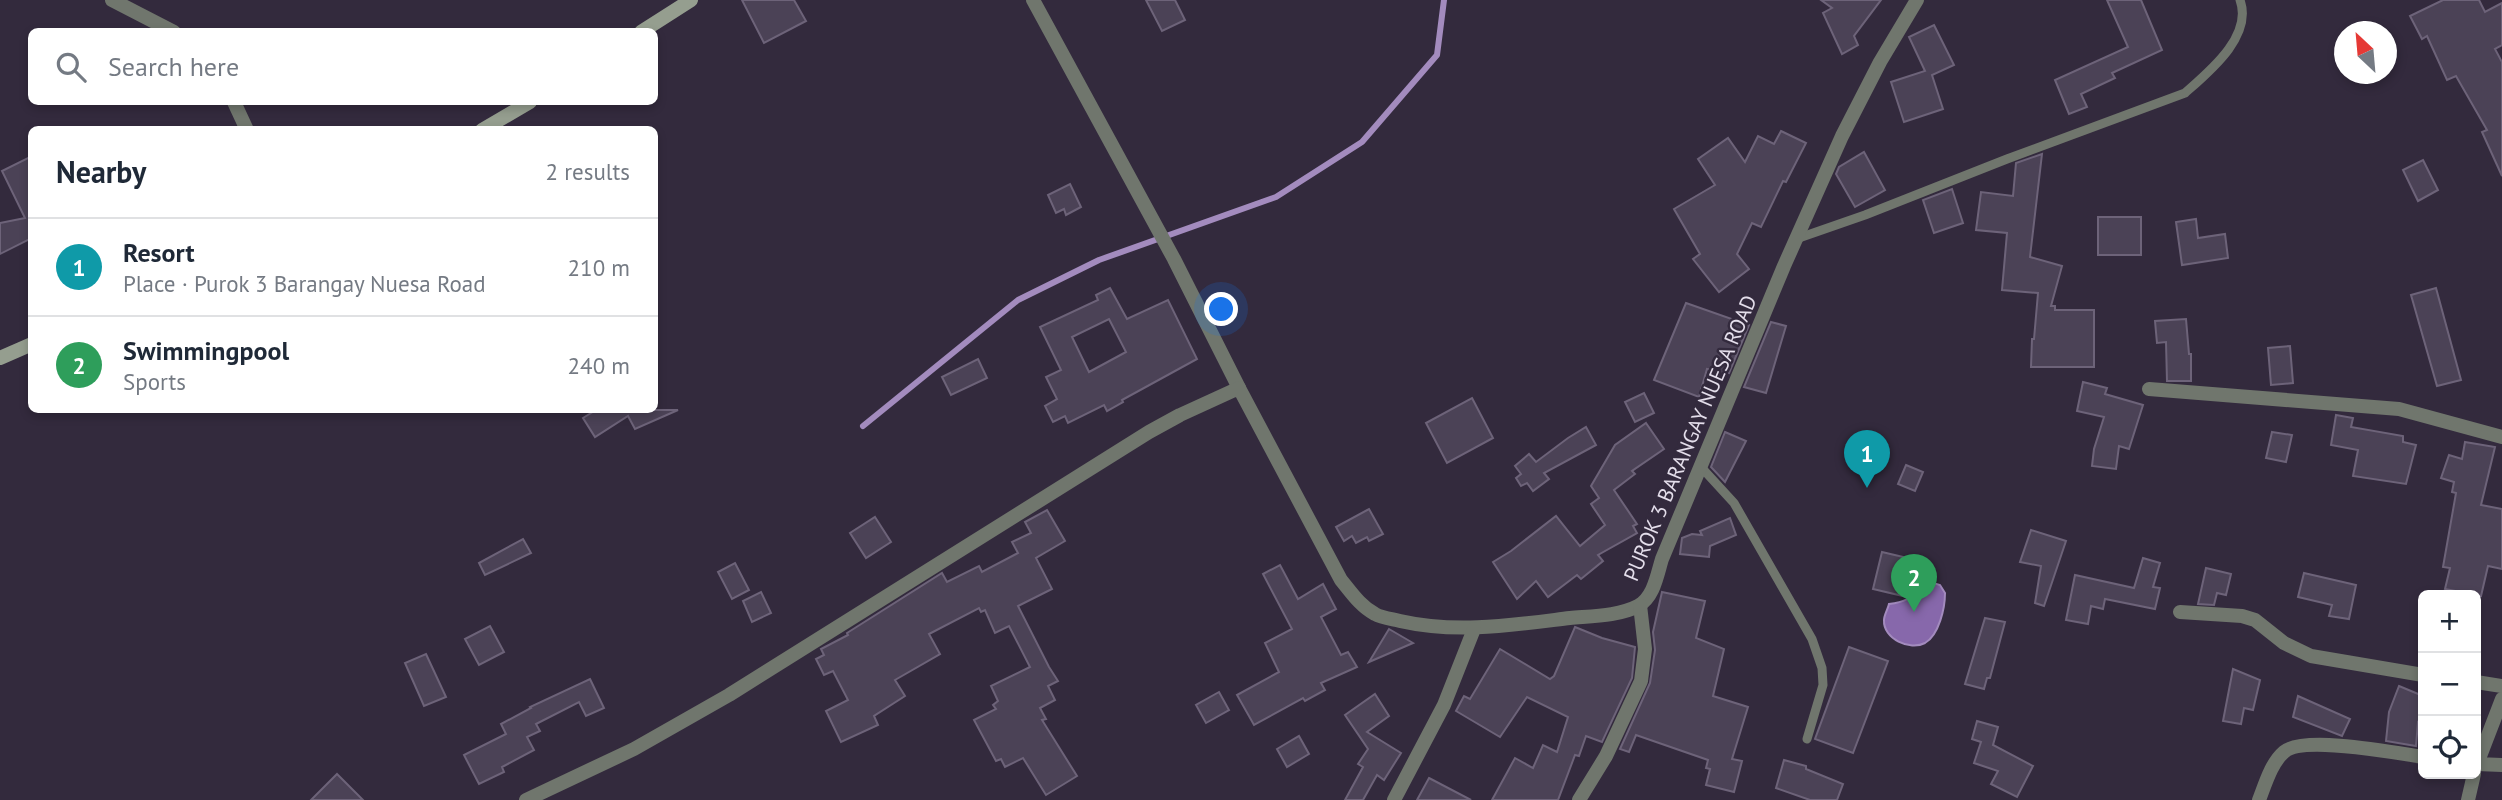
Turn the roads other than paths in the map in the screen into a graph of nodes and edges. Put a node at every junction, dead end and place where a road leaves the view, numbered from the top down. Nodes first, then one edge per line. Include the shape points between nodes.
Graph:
1 (112, 0) edge
2 (691, 0) edge
3 (1033, 0) edge
4 (1917, 0) edge
5 (2240, 0) edge
6 (166, 28) edge
7 (647, 28) edge
8 (235, 105) edge
9 (525, 105) edge
10 (245, 126) edge
11 (489, 126) edge
12 (1796, 239) junction
13 (28, 346) edge
14 (0, 359) edge
15 (1239, 388) junction
16 (2150, 389) dead end
17 (2502, 437) edge
18 (1701, 467) junction
19 (1640, 605) junction
20 (2180, 612) dead end
21 (1474, 629) junction
22 (2418, 675) edge
23 (2481, 683) edge
24 (2502, 686) edge
25 (2502, 699) edge
26 (1807, 739) dead end
27 (2481, 755) edge
28 (2418, 756) edge
29 (2502, 765) edge
30 (2481, 767) edge
31 (2473, 779) edge
32 (526, 800) edge
33 (1394, 800) edge
34 (1579, 800) edge
35 (2259, 800) edge
36 (2468, 800) edge

1 - 6 street
2 - 7 main road
3 - 15 street, PUROK 3 BARANGAY NUESA ROAD via 1174,258
4 - 12 street, PUROK 3 BARANGAY NUESA ROAD via 1842,136
5 - 12 lane via 2245,13 2242,26 2207,74 2185,93
8 - 10 street
9 - 11 main road
12 - 18 street, PUROK 3 BARANGAY NUESA ROAD
13 - 14 main road
15 - 21 street, PUROK 3 BARANGAY NUESA ROAD via 1341,580 1355,598 1376,615 1415,625
15 - 32 street via 1149,432 729,695 634,749
16 - 17 street via 2399,409
18 - 19 street, PUROK 3 BARANGAY NUESA ROAD via 1654,584
18 - 26 lane via 1734,503 1812,639 1824,685
19 - 21 street, PUROK 3 BARANGAY NUESA ROAD via 1601,615
19 - 34 street via 1645,649 1641,681 1606,756
20 - 22 street via 2242,616 2311,656
21 - 33 street via 1444,705
23 - 24 street
25 - 27 street
28 - 35 street via 2318,744 2292,746 2278,758
29 - 30 street
31 - 36 street

